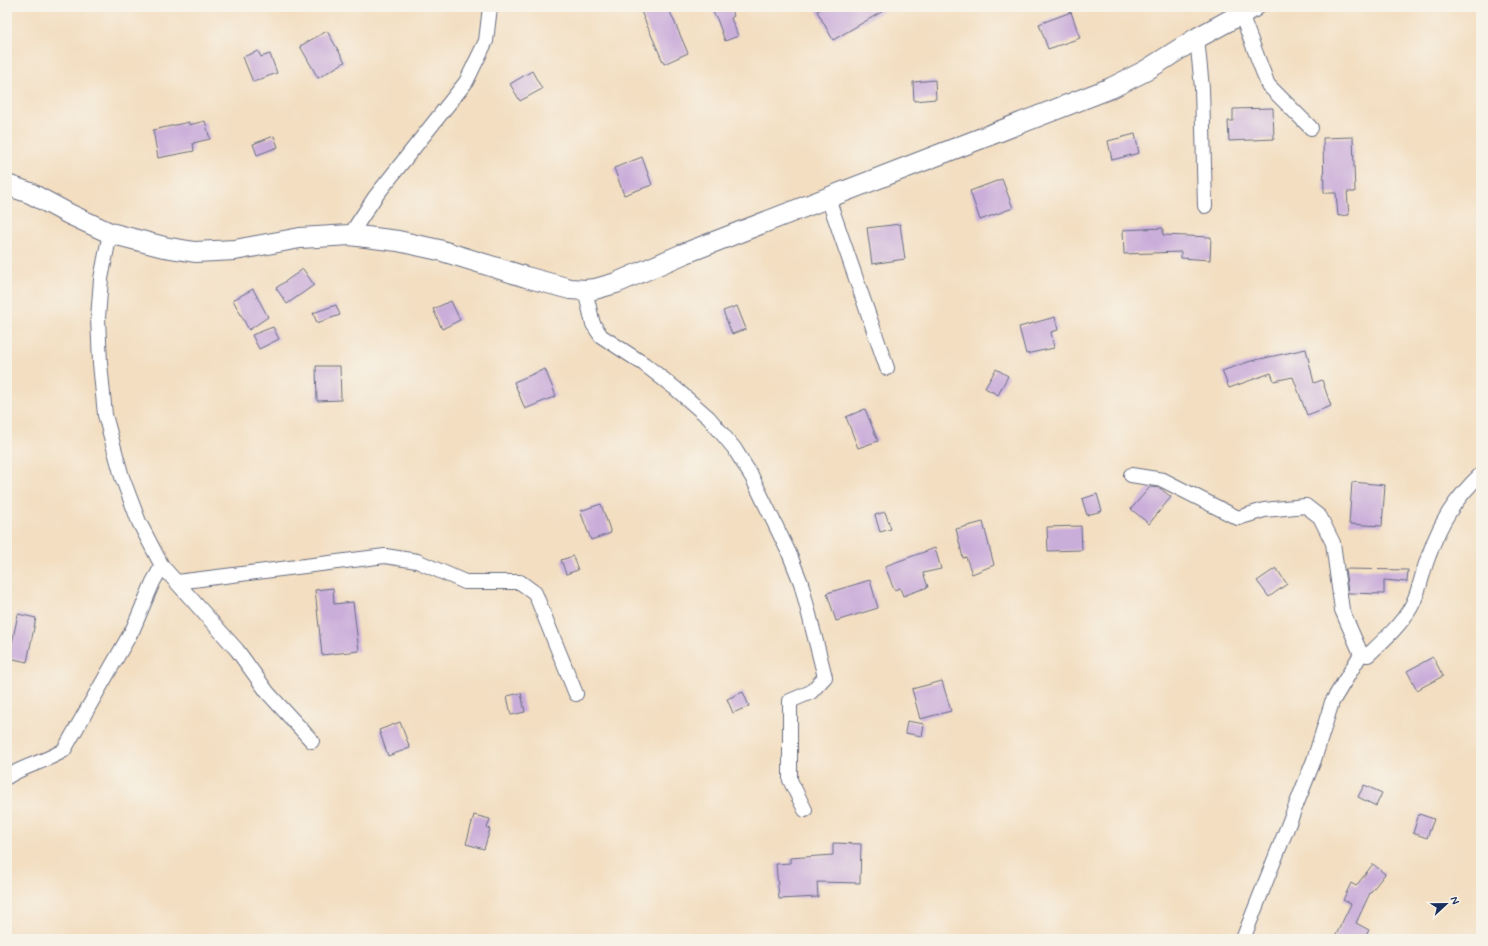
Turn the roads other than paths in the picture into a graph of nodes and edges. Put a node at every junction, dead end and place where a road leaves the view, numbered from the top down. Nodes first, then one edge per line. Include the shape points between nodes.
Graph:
1 (490, 7) edge
2 (1248, 10) edge
3 (1197, 38) junction
4 (1311, 128) dead end
5 (7, 185) edge
6 (828, 198) junction
7 (1205, 206) dead end
8 (110, 232) junction
9 (350, 236) junction
10 (585, 290) junction
11 (887, 368) dead end
12 (1481, 474) edge
13 (1131, 475) dead end
14 (162, 566) junction
15 (177, 582) junction
16 (1361, 654) junction
17 (576, 694) dead end
18 (312, 741) dead end
19 (7, 777) edge
20 (804, 810) dead end
21 (1243, 939) edge

1 - 9 street via 486,41 466,82 375,197
2 - 3 street
2 - 4 street via 1268,85
3 - 6 street via 1111,88
3 - 7 street via 1202,88
5 - 8 street via 30,193
6 - 10 street via 689,251 616,283
6 - 11 street
8 - 9 street via 164,247 195,252 235,250 300,238
8 - 14 street via 101,279 98,318 105,415 122,477 139,522
9 - 10 street via 439,250 526,278 570,289
10 - 20 street via 593,324 602,336 676,389 709,418 734,448 752,478 789,553 801,583 825,677 811,692 790,701 790,780
12 - 16 street via 1464,490 1444,519 1411,606 1394,631 1368,655
13 - 16 street via 1163,480 1238,518 1264,510 1306,506 1320,517 1333,543 1342,610
14 - 15 street
14 - 19 street via 133,629 64,750 52,758
15 - 17 street via 385,556 417,561 465,582 520,582 535,593
15 - 18 street via 237,650 268,693
16 - 21 street via 1332,702 1314,760

